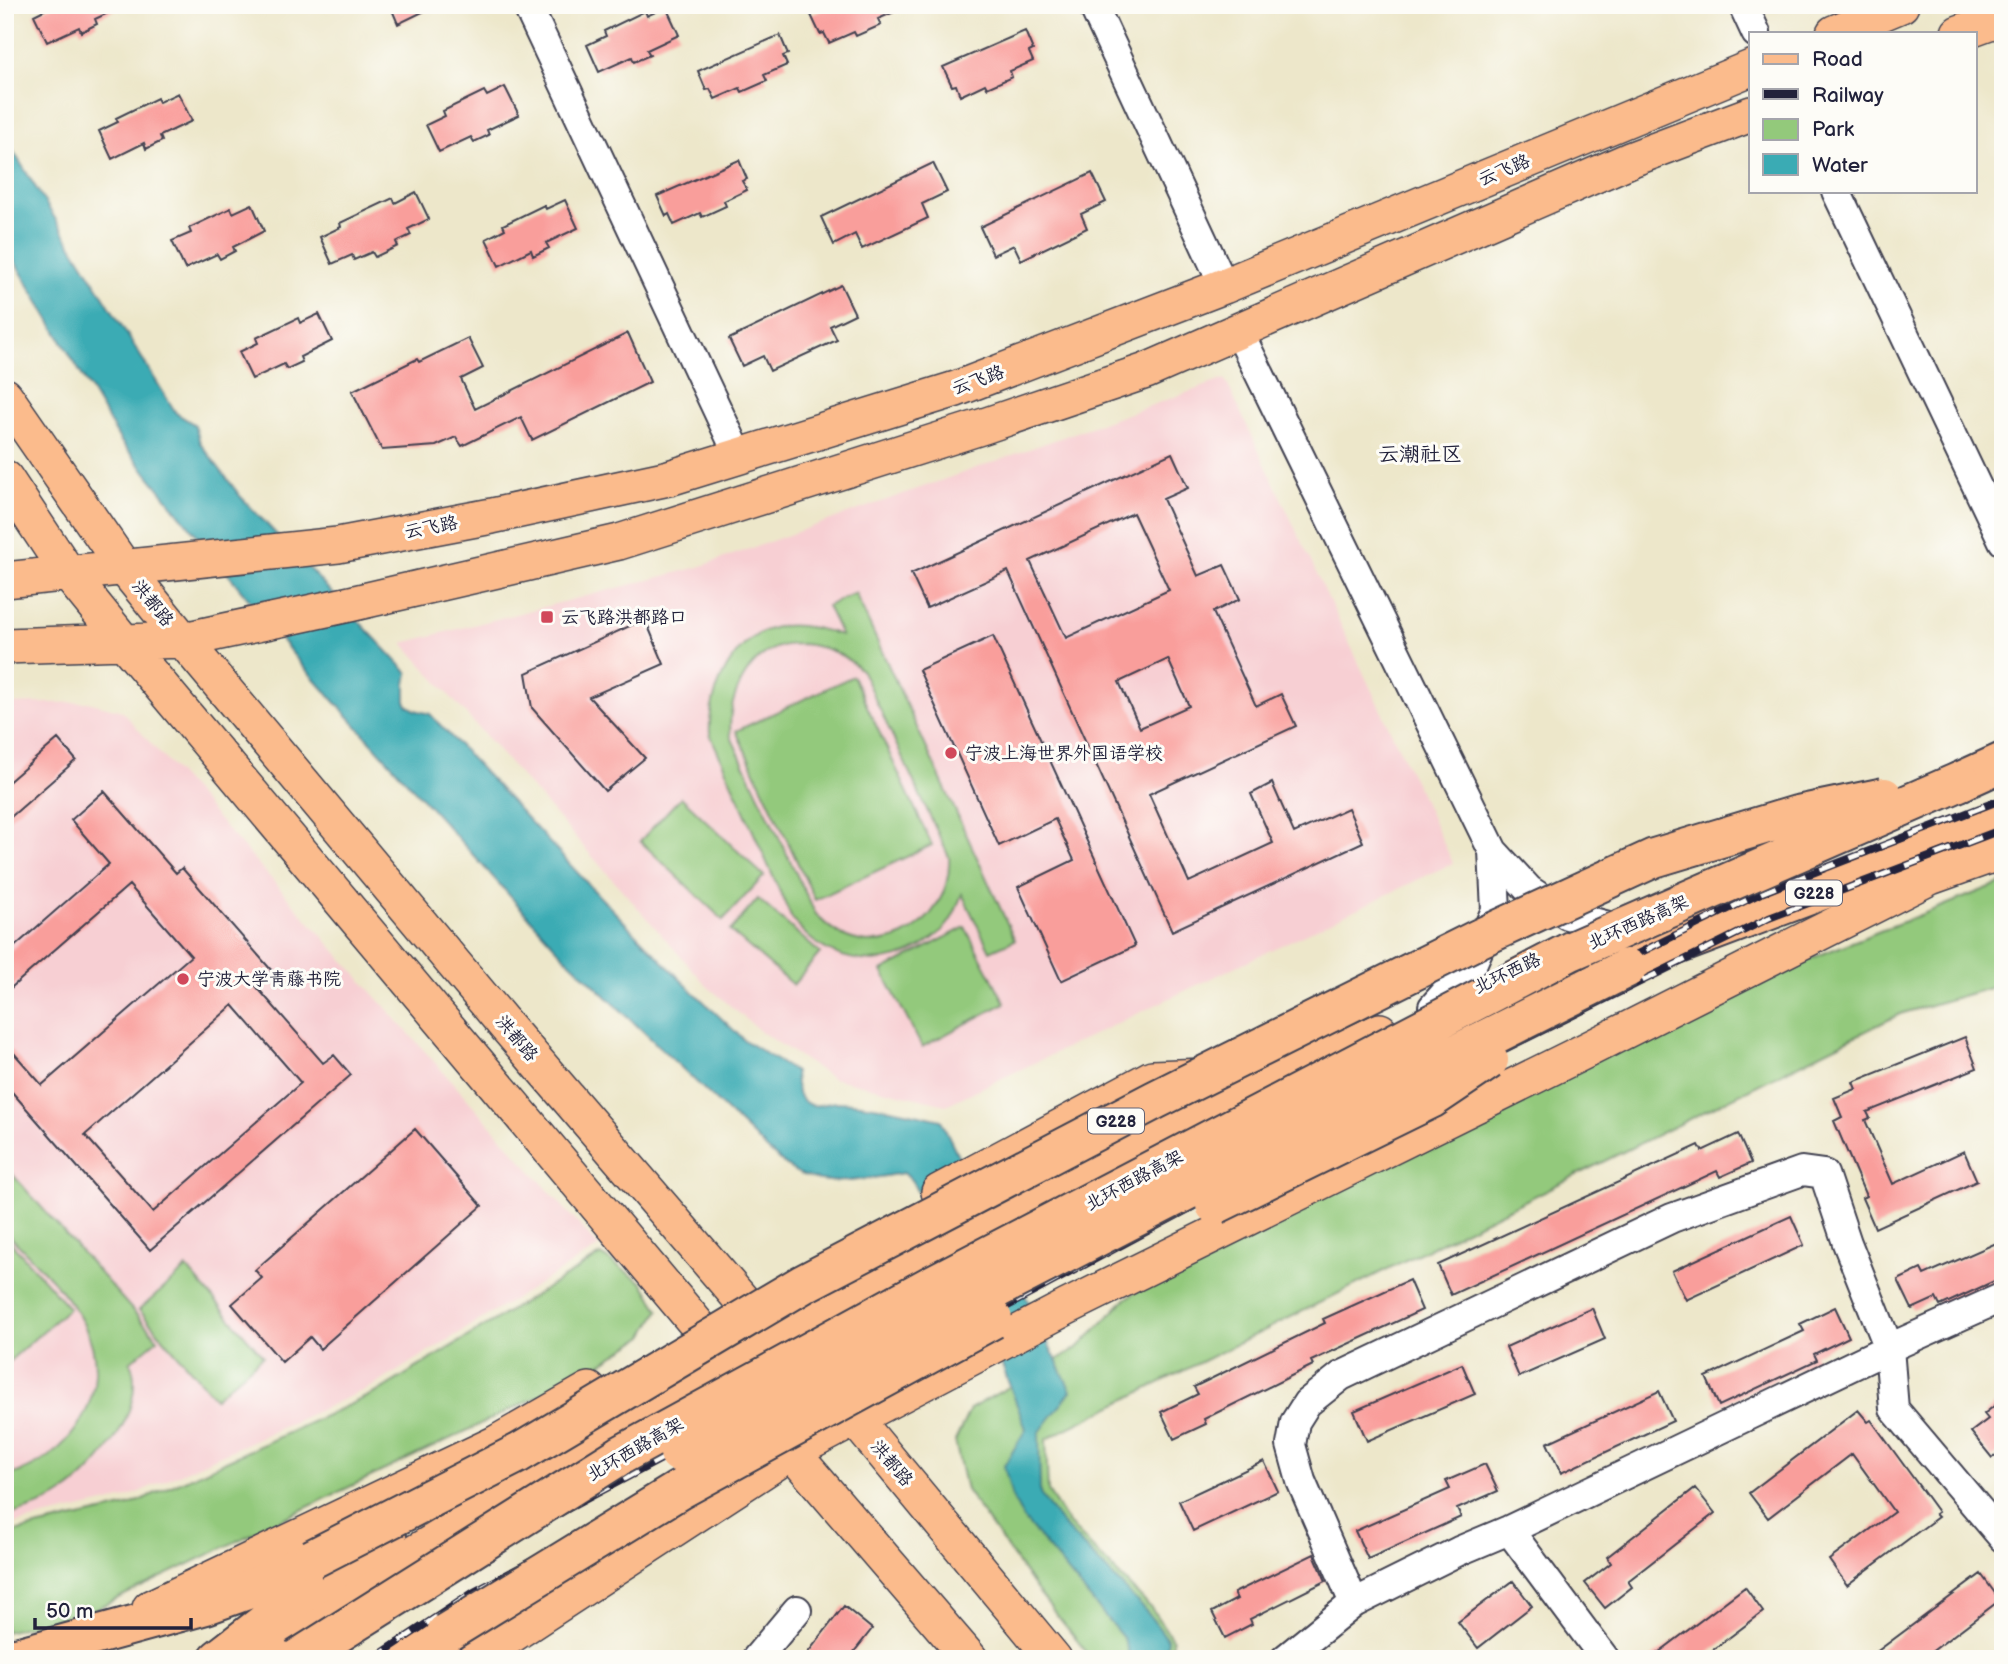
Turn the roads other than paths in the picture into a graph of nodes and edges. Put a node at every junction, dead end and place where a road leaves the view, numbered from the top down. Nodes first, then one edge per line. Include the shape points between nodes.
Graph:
1 (527, 5) edge
2 (1093, 5) edge
3 (1743, 5) edge
4 (1901, 5) edge
5 (2003, 16) edge
6 (1756, 32) edge
7 (1836, 32) edge
8 (1962, 32) edge
9 (1749, 69) edge
10 (1749, 115) edge
11 (1836, 192) edge
12 (1224, 286) junction
13 (1239, 332) junction
14 (5, 396) edge
15 (739, 456) junction
16 (5, 478) edge
17 (2003, 541) edge
18 (123, 566) junction
19 (68, 573) junction
20 (5, 580) edge
21 (183, 640) junction
22 (124, 642) junction
23 (5, 646) edge
24 (2003, 762) edge
25 (2003, 779) edge
26 (1961, 781) junction
27 (2003, 822) edge
28 (1493, 851) junction
29 (2003, 851) edge
30 (1612, 927) junction
31 (1627, 968) junction
32 (1433, 1007) junction
33 (1290, 1073) junction
34 (2003, 1297) edge
35 (743, 1302) junction
36 (699, 1327) junction
37 (777, 1341) junction
38 (1889, 1348) junction
39 (724, 1368) junction
40 (856, 1420) junction
41 (790, 1452) junction
42 (1508, 1530) junction
43 (2003, 1538) edge
44 (318, 1568) junction
45 (1354, 1604) junction
46 (797, 1610) dead end
47 (85, 1651) edge
48 (9, 1659) edge
49 (218, 1659) edge
50 (251, 1659) edge
51 (297, 1659) edge
52 (337, 1659) edge
53 (404, 1659) edge
54 (475, 1659) edge
55 (756, 1659) edge
56 (970, 1659) edge
57 (1054, 1659) edge
58 (1285, 1659) edge
59 (1605, 1659) edge

1 - 15 street
2 - 12 street
3 - 6 street
4 - 7 main road
5 - 8 main road
9 - 12 main road, 云飞路
10 - 13 main road via 1632,159
11 - 17 street
12 - 15 main road, 云飞路 via 956,389
13 - 21 main road via 1146,371 996,422 619,542
13 - 28 street
14 - 18 main road, 洪都路
15 - 18 main road, 云飞路 via 628,487 321,547
16 - 19 main road
18 - 19 main road
18 - 21 main road, 洪都路
19 - 20 main road
19 - 22 main road
21 - 22 main road
21 - 35 main road, 洪都路
22 - 23 main road
22 - 36 main road
24 - 26 highway, 北环西路高架 / G228
25 - 30 main road, 北环西路
26 - 44 highway, G228, bridge via 1797,815 1654,858 1480,938 803,1283
26 - 51 highway, 北环西路高架, bridge via 1571,951 942,1280 621,1455
27 - 31 highway, 北环西路高架 / G228
28 - 30 street via 1530,890 1567,915
28 - 32 street via 1496,910 1473,962
29 - 40 main road via 1930,877 1067,1307
30 - 32 main road, 北环西路
31 - 52 highway, 北环西路高架, bridge via 610,1488
31 - 53 highway, G228, bridge via 1431,1099 1091,1266 679,1490
32 - 33 main road, 北环西路
33 - 35 main road via 1152,1078
33 - 37 main road, 北环西路
34 - 38 street
35 - 36 main road
35 - 37 main road, 洪都路
36 - 39 main road
36 - 47 main road via 495,1444 195,1588
37 - 39 main road, 北环西路
37 - 40 main road, 洪都路
38 - 42 street
38 - 43 street via 1894,1409
38 - 45 street via 1824,1174 1802,1171 1672,1219 1341,1376 1307,1403 1294,1422 1291,1445 1301,1481
39 - 41 main road
39 - 50 main road, 北环西路 via 371,1579
40 - 41 main road
40 - 57 main road, 洪都路
41 - 54 main road
41 - 56 main road
42 - 45 street
42 - 59 street
44 - 47 highway, G228
44 - 49 highway
45 - 58 street
46 - 55 street
47 - 48 highway, G228

